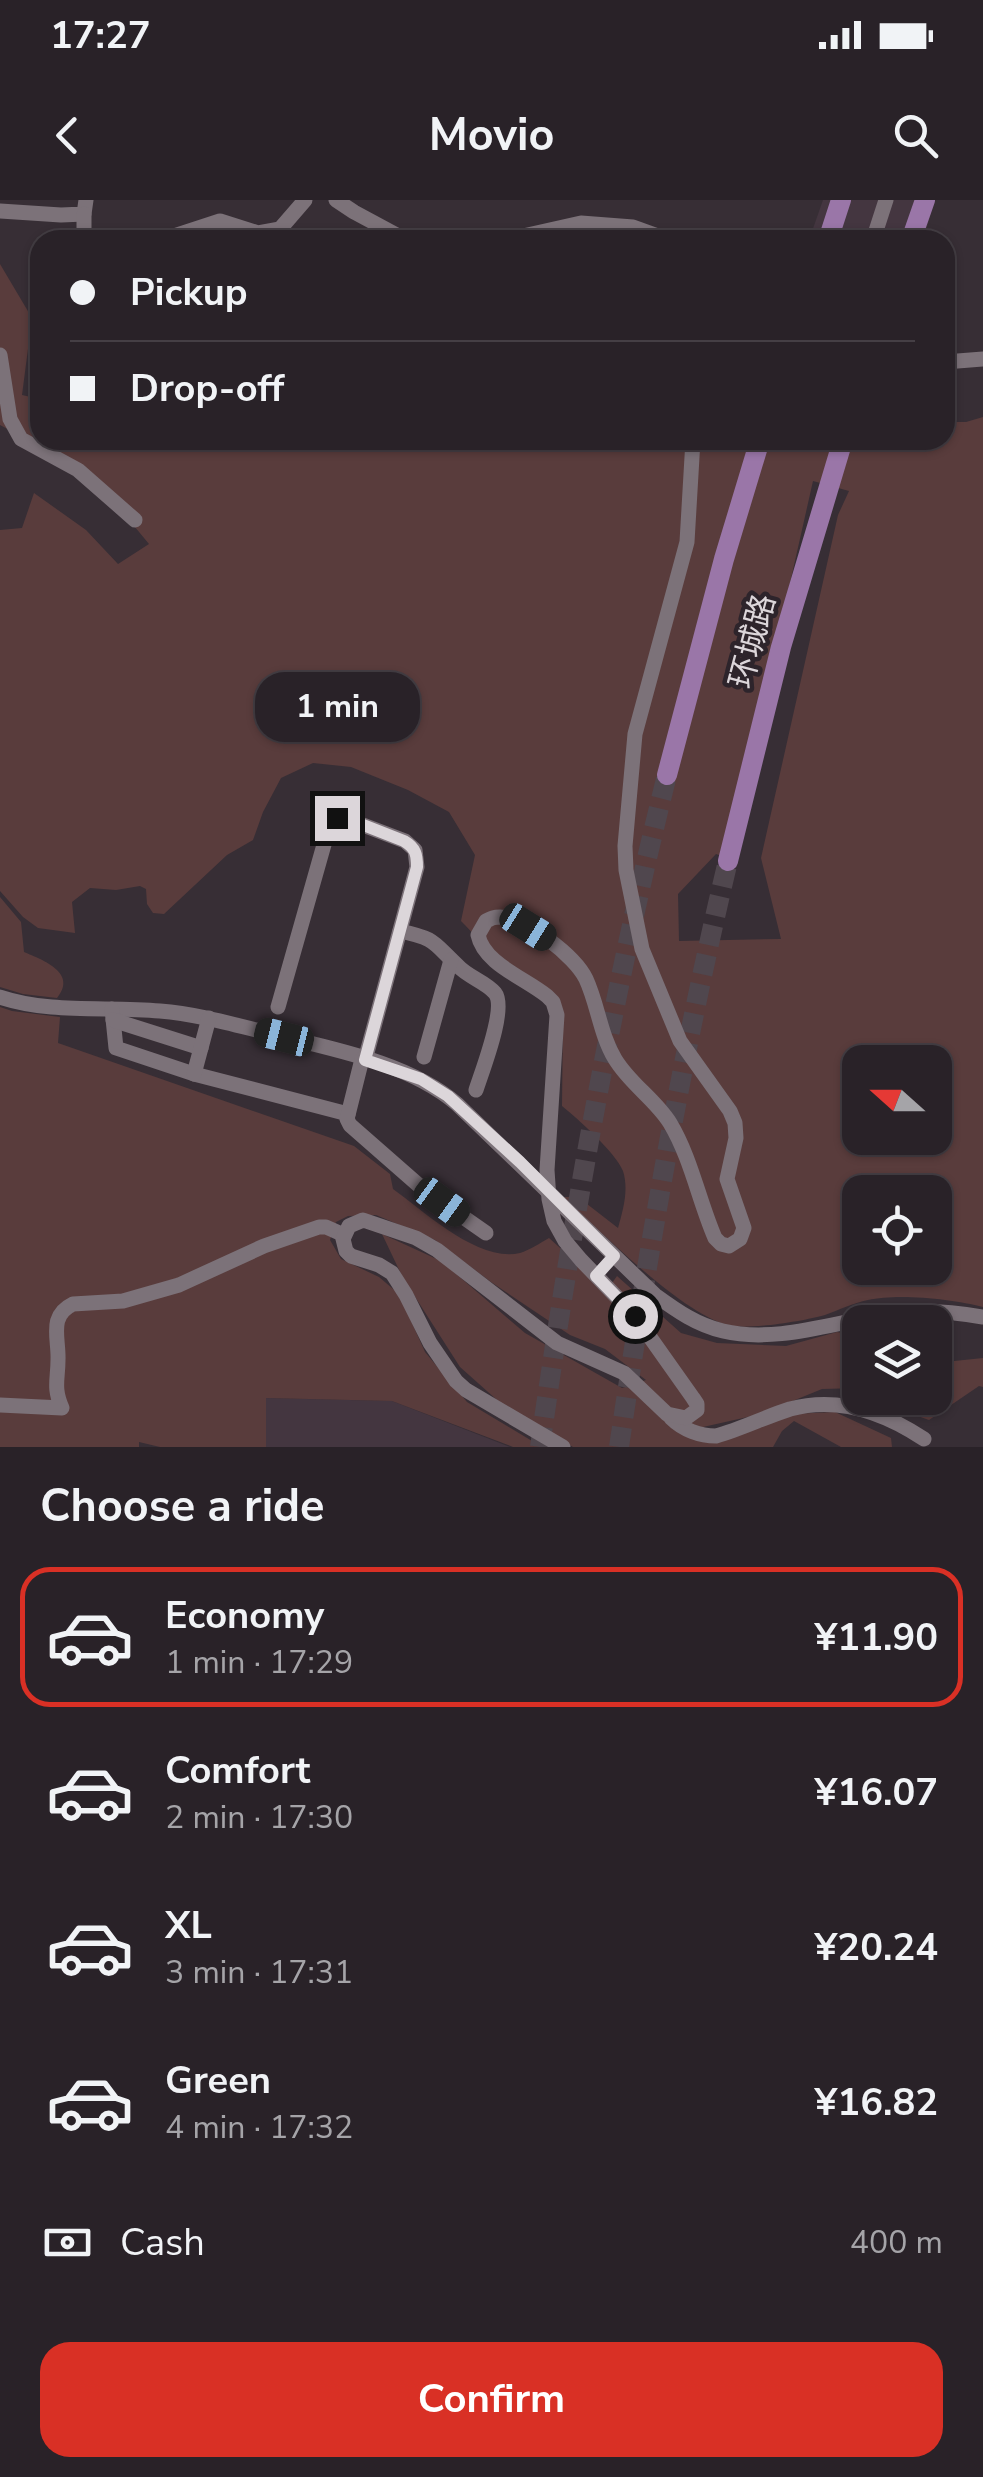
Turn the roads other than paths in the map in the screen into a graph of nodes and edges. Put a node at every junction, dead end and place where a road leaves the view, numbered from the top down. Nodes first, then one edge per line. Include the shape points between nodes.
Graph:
1 (306, 200) edge
2 (336, 200) edge
3 (842, 200) edge
4 (886, 200) edge
5 (924, 200) edge
6 (85, 207) edge
7 (0, 211) edge
8 (193, 230) edge
9 (248, 230) edge
10 (274, 230) edge
11 (387, 230) edge
12 (550, 230) edge
13 (639, 230) edge
14 (832, 230) edge
15 (876, 230) edge
16 (914, 230) edge
17 (0, 355) edge
18 (983, 359) edge
19 (955, 361) edge
20 (30, 444) edge
21 (41, 450) edge
22 (692, 450) edge
23 (757, 450) edge
24 (840, 450) edge
25 (136, 520) dead end
26 (667, 775) tunnel mouth
27 (728, 861) tunnel mouth
28 (400, 931) junction
29 (451, 960) junction
30 (0, 997) edge
31 (278, 1007) dead end
32 (113, 1014) junction
33 (209, 1018) junction
34 (201, 1048) junction
35 (424, 1057) dead end
36 (364, 1059) junction
37 (194, 1074) junction
38 (476, 1090) dead end
39 (348, 1114) junction
40 (486, 1233) dead end
41 (344, 1235) junction
42 (614, 1256) junction
43 (596, 1276) junction
44 (983, 1317) edge
45 (0, 1405) edge
46 (667, 1414) junction
47 (924, 1439) dead end
48 (563, 1447) edge

1 - 10 street
2 - 11 street
3 - 14 main road
4 - 15 street
5 - 16 main road
6 - 7 street via 61,215
8 - 9 street via 220,221
12 - 13 street via 581,223
17 - 20 street via 10,420
18 - 19 street
21 - 25 street via 78,470
22 - 43 street via 686,542 639,717 624,846 642,949 680,1041 735,1123 727,1180 744,1224 737,1242 725,1246 716,1238 672,1128 613,1056 580,970 545,938 510,919 486,921 478,935 490,956 555,1007 551,1212
23 - 26 main road, 环城路
24 - 27 main road, 环城路 via 776,666
28 - 29 street via 431,940
28 - 31 street via 417,867 415,850 337,818 325,836
28 - 36 street
29 - 35 street
29 - 38 street via 500,1002
30 - 32 street
32 - 33 street via 167,1011
32 - 34 street
32 - 37 street via 116,1048
33 - 34 street
33 - 36 street
34 - 37 street
36 - 39 street
36 - 42 street via 409,1074 457,1104
37 - 39 street
39 - 40 street via 357,1134
41 - 45 street via 319,1228 179,1285 67,1307 55,1331 62,1408
41 - 46 street via 363,1220 426,1242 557,1343 630,1377
41 - 48 street via 348,1254 392,1273 461,1386
42 - 43 street
42 - 44 street via 684,1316 735,1334 895,1313
43 - 46 street via 635,1316 697,1404 686,1418
46 - 47 street via 676,1424 716,1436 788,1410 830,1404 872,1412

